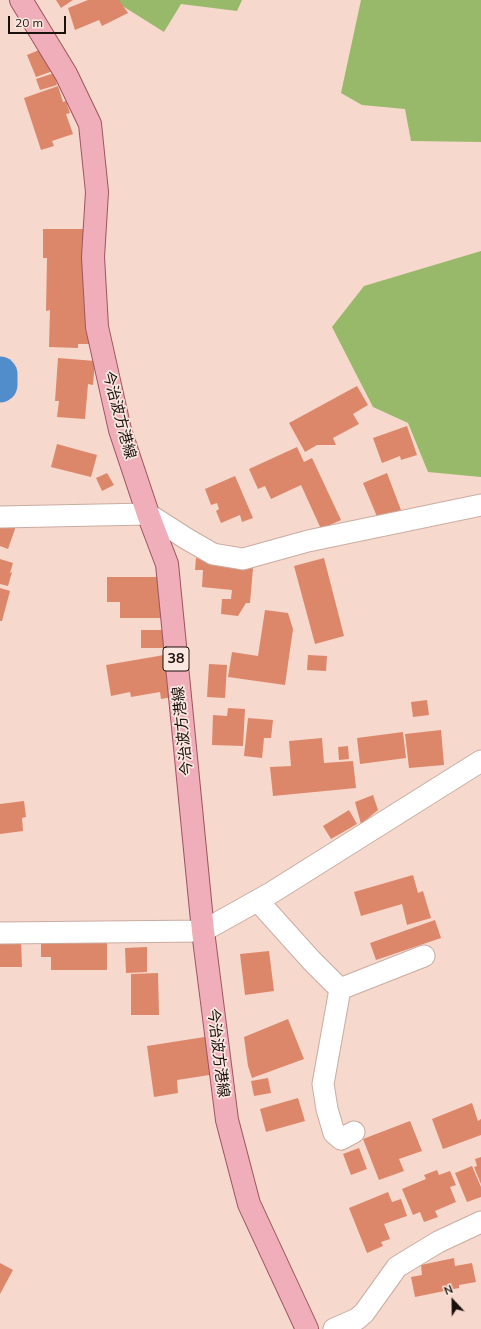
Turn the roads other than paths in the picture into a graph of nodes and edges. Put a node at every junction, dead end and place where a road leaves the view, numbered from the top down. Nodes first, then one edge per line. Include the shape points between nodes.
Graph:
1 (21, 0) edge
2 (481, 505) edge
3 (148, 514) junction
4 (0, 517) edge
5 (481, 761) edge
6 (258, 901) junction
7 (203, 931) junction
8 (0, 933) edge
9 (424, 956) dead end
10 (340, 989) junction
11 (354, 1132) dead end
12 (481, 1222) edge
13 (307, 1329) edge
14 (334, 1329) edge

1 - 3 main road, 今治波方港線 / 38 via 66,74 90,124 97,192 93,257 97,327 120,430
2 - 3 street via 308,541 243,559 213,554
3 - 4 street
3 - 7 main road, 今治波方港線 / 38 via 167,564
5 - 6 street
6 - 7 street
6 - 10 street
7 - 8 street
7 - 13 main road, 今治波方港線 / 38 via 227,1120 249,1204
9 - 10 street
10 - 11 street via 323,1084 334,1133 341,1138
12 - 14 street via 438,1242 397,1267 357,1319

